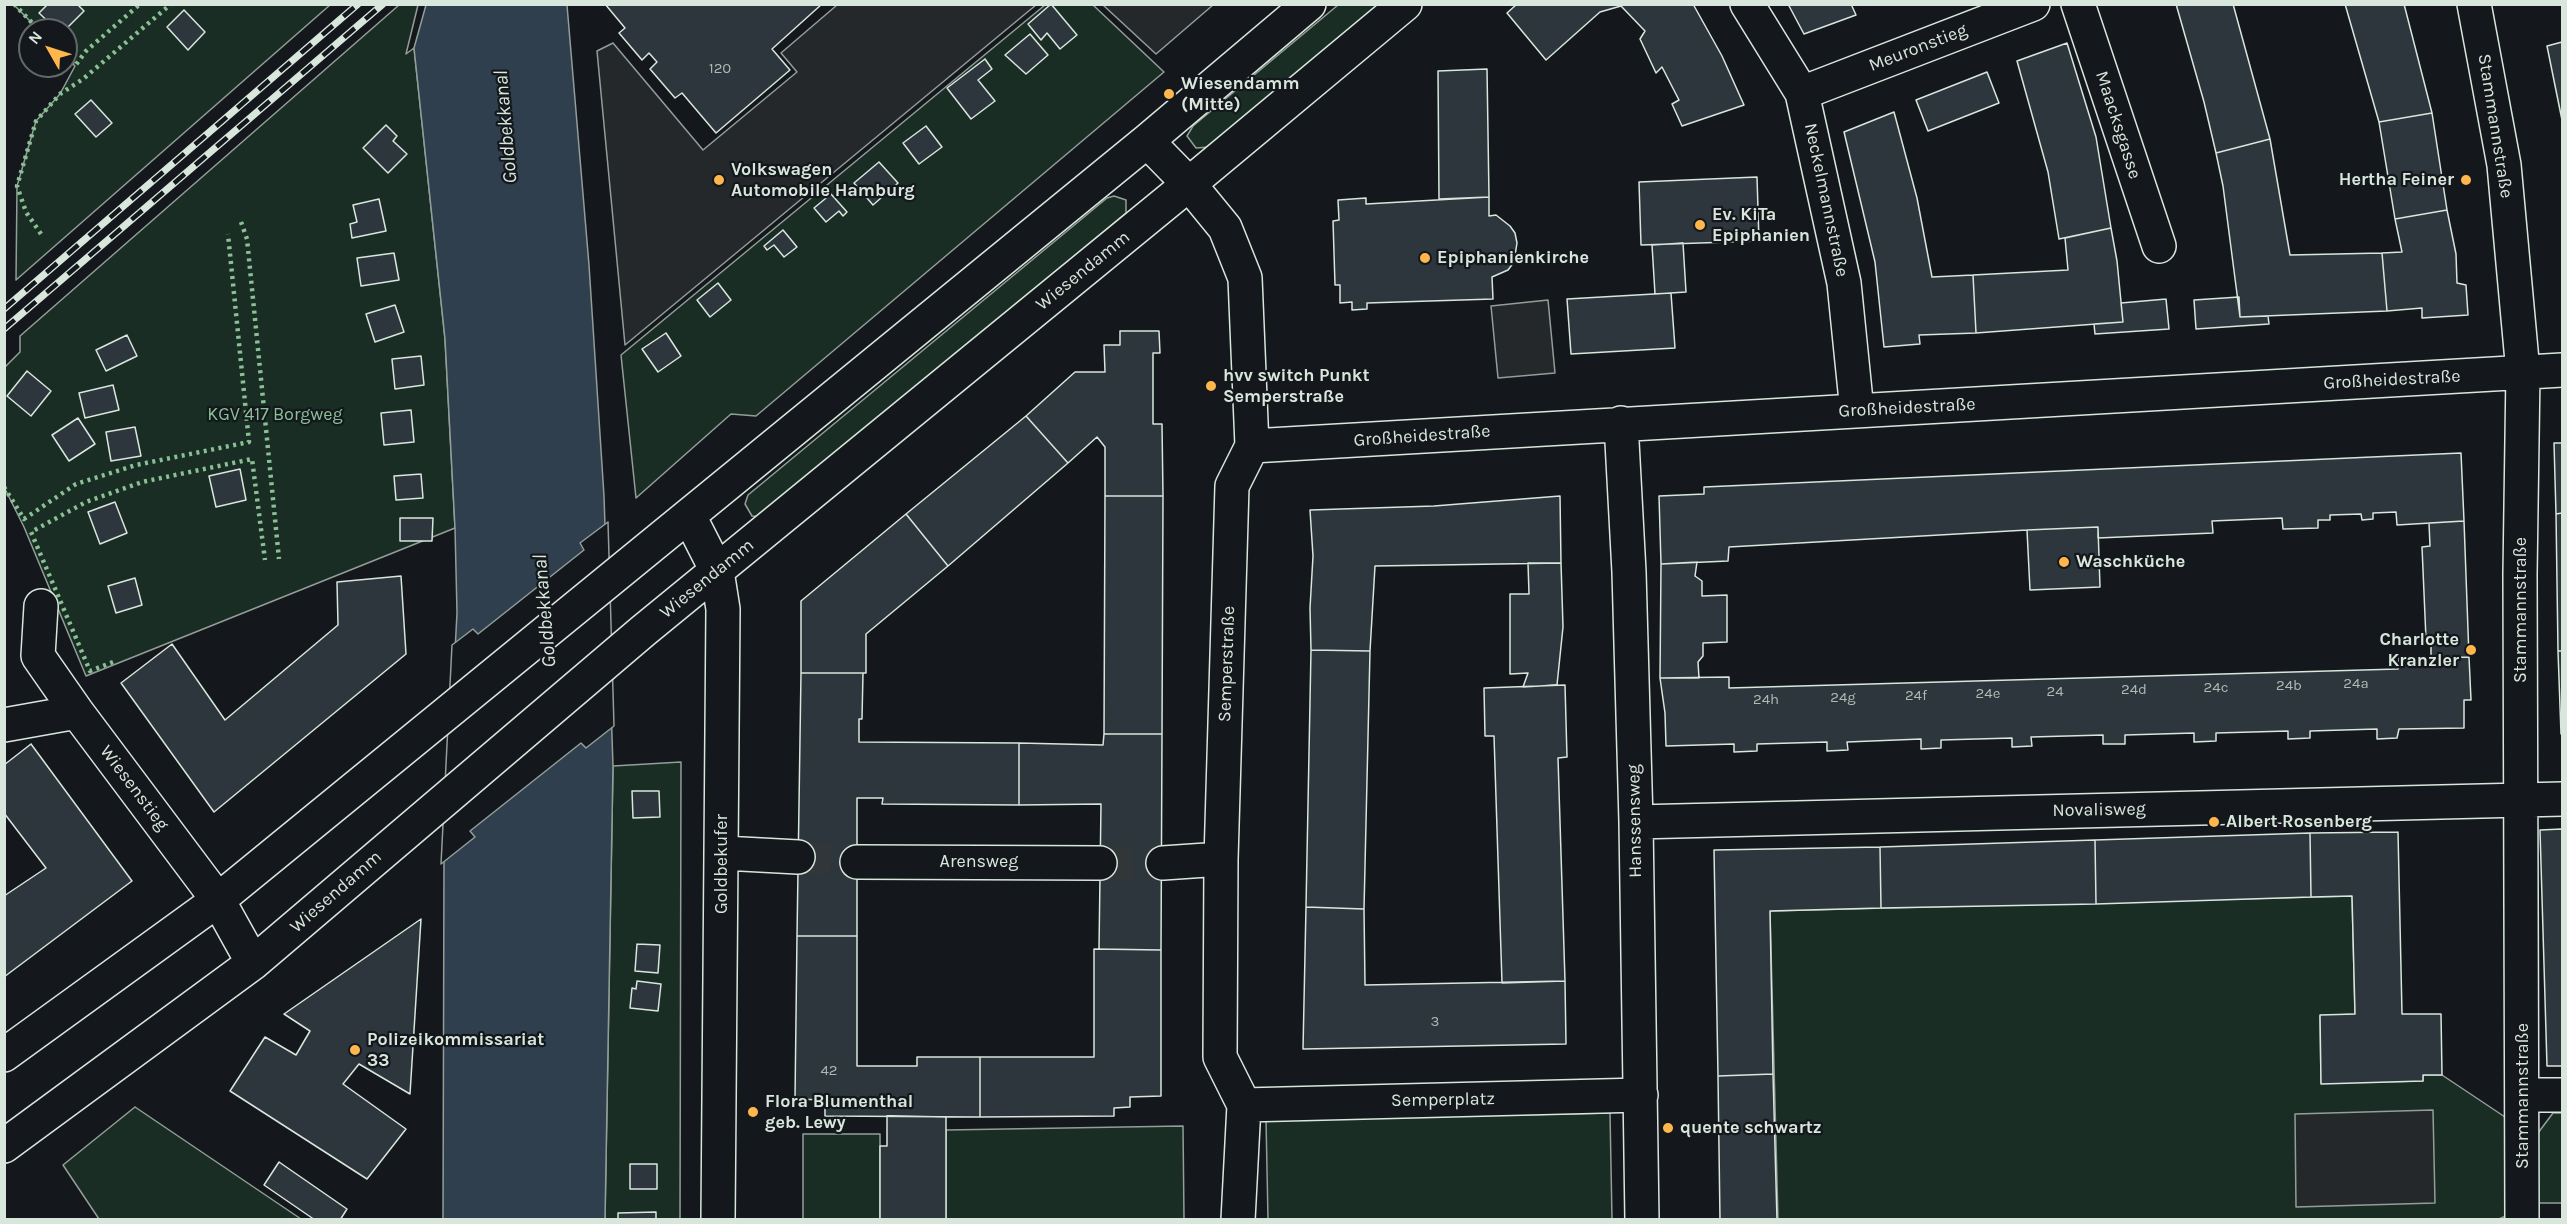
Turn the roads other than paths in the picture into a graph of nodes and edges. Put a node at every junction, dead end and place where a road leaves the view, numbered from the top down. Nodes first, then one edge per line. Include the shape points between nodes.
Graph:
1 (1310, 4) edge
2 (1405, 4) edge
3 (1747, 4) edge
4 (2033, 4) edge
5 (2078, 4) edge
6 (2485, 7) edge
7 (1802, 93) junction
8 (1148, 141) junction
9 (1189, 184) junction
10 (2158, 246) dead end
11 (2562, 370) edge
12 (2523, 372) junction
13 (1857, 411) junction
14 (1621, 423) junction
15 (1252, 446) junction
16 (689, 516) junction
17 (717, 571) junction
18 (41, 606) dead end
19 (77, 712) junction
20 (4, 725) edge
21 (2562, 799) edge
22 (2521, 800) junction
23 (1636, 822) junction
24 (723, 853) junction
25 (798, 857) tunnel mouth
26 (1221, 859) junction
27 (857, 862) tunnel mouth
28 (1100, 863) tunnel mouth
29 (1163, 863) tunnel mouth
30 (218, 900) junction
31 (254, 963) junction
32 (4, 1055) edge
33 (1641, 1095) junction
34 (2523, 1095) junction
35 (2562, 1095) edge
36 (1244, 1105) junction
37 (4, 1146) edge
38 (718, 1220) edge
39 (1238, 1220) edge
40 (1642, 1220) edge
41 (2522, 1220) edge

1 - 8 street
2 - 9 street, Wiesendamm
3 - 7 street, Neckelmannstraße
4 - 7 street, Meuronstieg
5 - 10 street, Maacksgasse
6 - 12 street, Stammannstraße
7 - 13 street, Neckelmannstraße via 1844,283
8 - 9 street, Semperstraße
8 - 16 street
9 - 15 street, Semperstraße via 1225,228 1245,278
9 - 17 street, Wiesendamm
11 - 12 street, Großheidestraße
12 - 13 street, Großheidestraße
12 - 22 street, Stammannstraße
13 - 14 street, Großheidestraße
14 - 15 street, Großheidestraße
14 - 23 street, Hanssensweg
15 - 26 street, Semperstraße via 1232,486
16 - 17 street, Goldbekufer
16 - 30 street
17 - 24 street, Goldbekufer via 723,609
17 - 31 street, Wiesendamm
18 - 19 street, Wiesenstieg via 38,656
19 - 20 street
19 - 30 street, Wiesenstieg
21 - 22 street, Novalisweg
22 - 23 street, Novalisweg
22 - 34 street, Stammannstraße
23 - 33 street, Hanssensweg
24 - 25 street
24 - 38 street, Goldbekufer
26 - 29 street
26 - 36 street, Semperstraße via 1220,1057
27 - 28 street, Arensweg
30 - 31 street, Wiesenstieg
30 - 32 street
31 - 37 street, Wiesendamm
33 - 36 street, Semperplatz
33 - 40 street, Hanssensweg
34 - 35 street
34 - 41 street, Stammannstraße
36 - 39 street, Semperstraße

